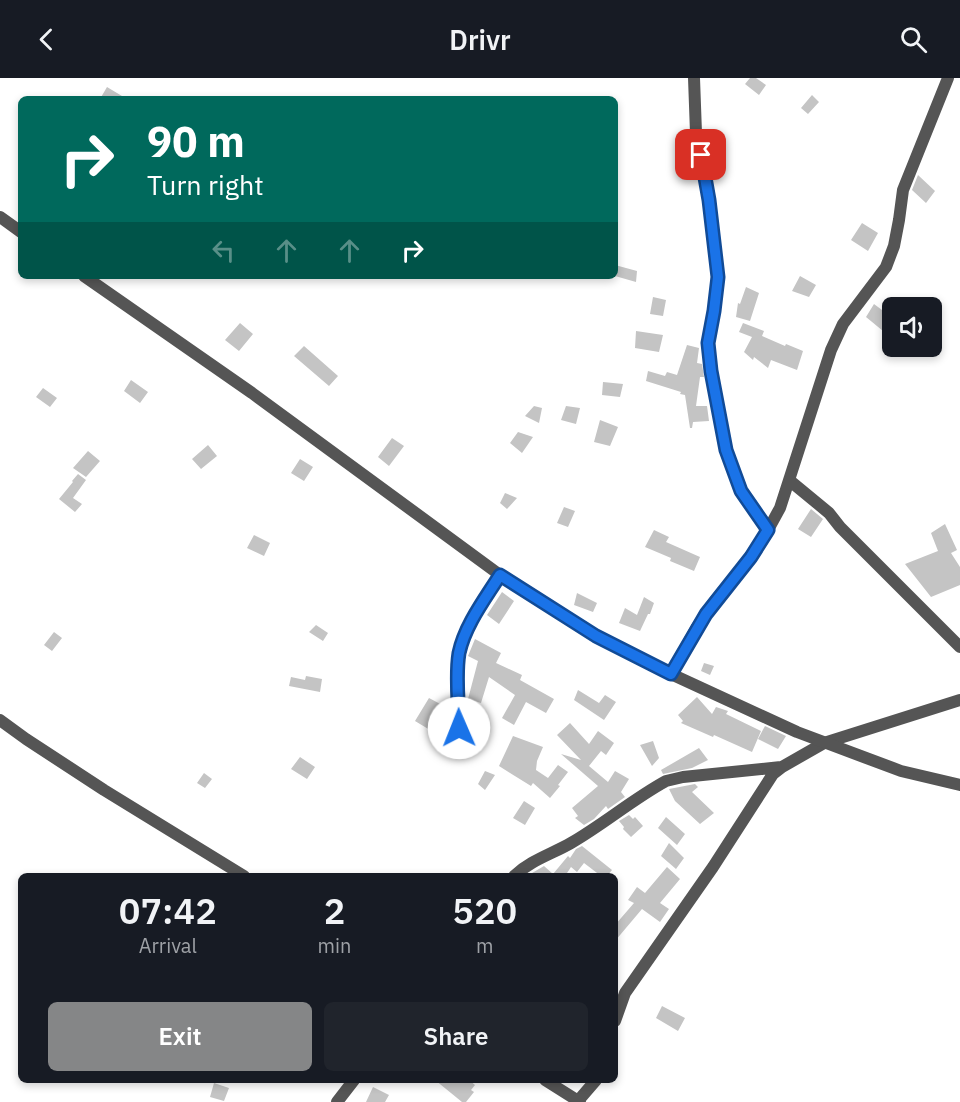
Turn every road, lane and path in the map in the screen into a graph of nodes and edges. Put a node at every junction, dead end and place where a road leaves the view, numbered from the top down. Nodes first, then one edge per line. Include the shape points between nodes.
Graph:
1 (694, 78) edge
2 (948, 78) edge
3 (0, 217) edge
4 (18, 230) edge
5 (88, 279) edge
6 (789, 480) junction
7 (768, 530) junction
8 (500, 575) junction
9 (960, 647) edge
10 (671, 674) junction
11 (960, 700) edge
12 (0, 720) edge
13 (459, 728) dead end
14 (824, 743) junction
15 (782, 767) junction
16 (960, 785) edge
17 (239, 873) edge
18 (517, 873) edge
19 (618, 1013) edge
20 (352, 1083) edge
21 (550, 1083) edge
22 (594, 1083) edge
23 (579, 1101) edge
24 (337, 1102) edge

1 - 7 street via 696,133 718,277 708,343 711,371 726,450 741,491
2 - 6 street via 903,190 900,220 886,267 843,324 831,350
3 - 4 street
5 - 8 street
6 - 7 street
6 - 9 street via 829,513
7 - 10 street via 697,627
8 - 10 street via 596,636
8 - 13 street via 469,626 459,653
10 - 14 street
11 - 14 street
12 - 17 street
14 - 15 street
14 - 16 street via 901,771
15 - 18 street via 666,781
15 - 19 street via 772,774 625,993
20 - 24 street
21 - 23 street
22 - 23 street

